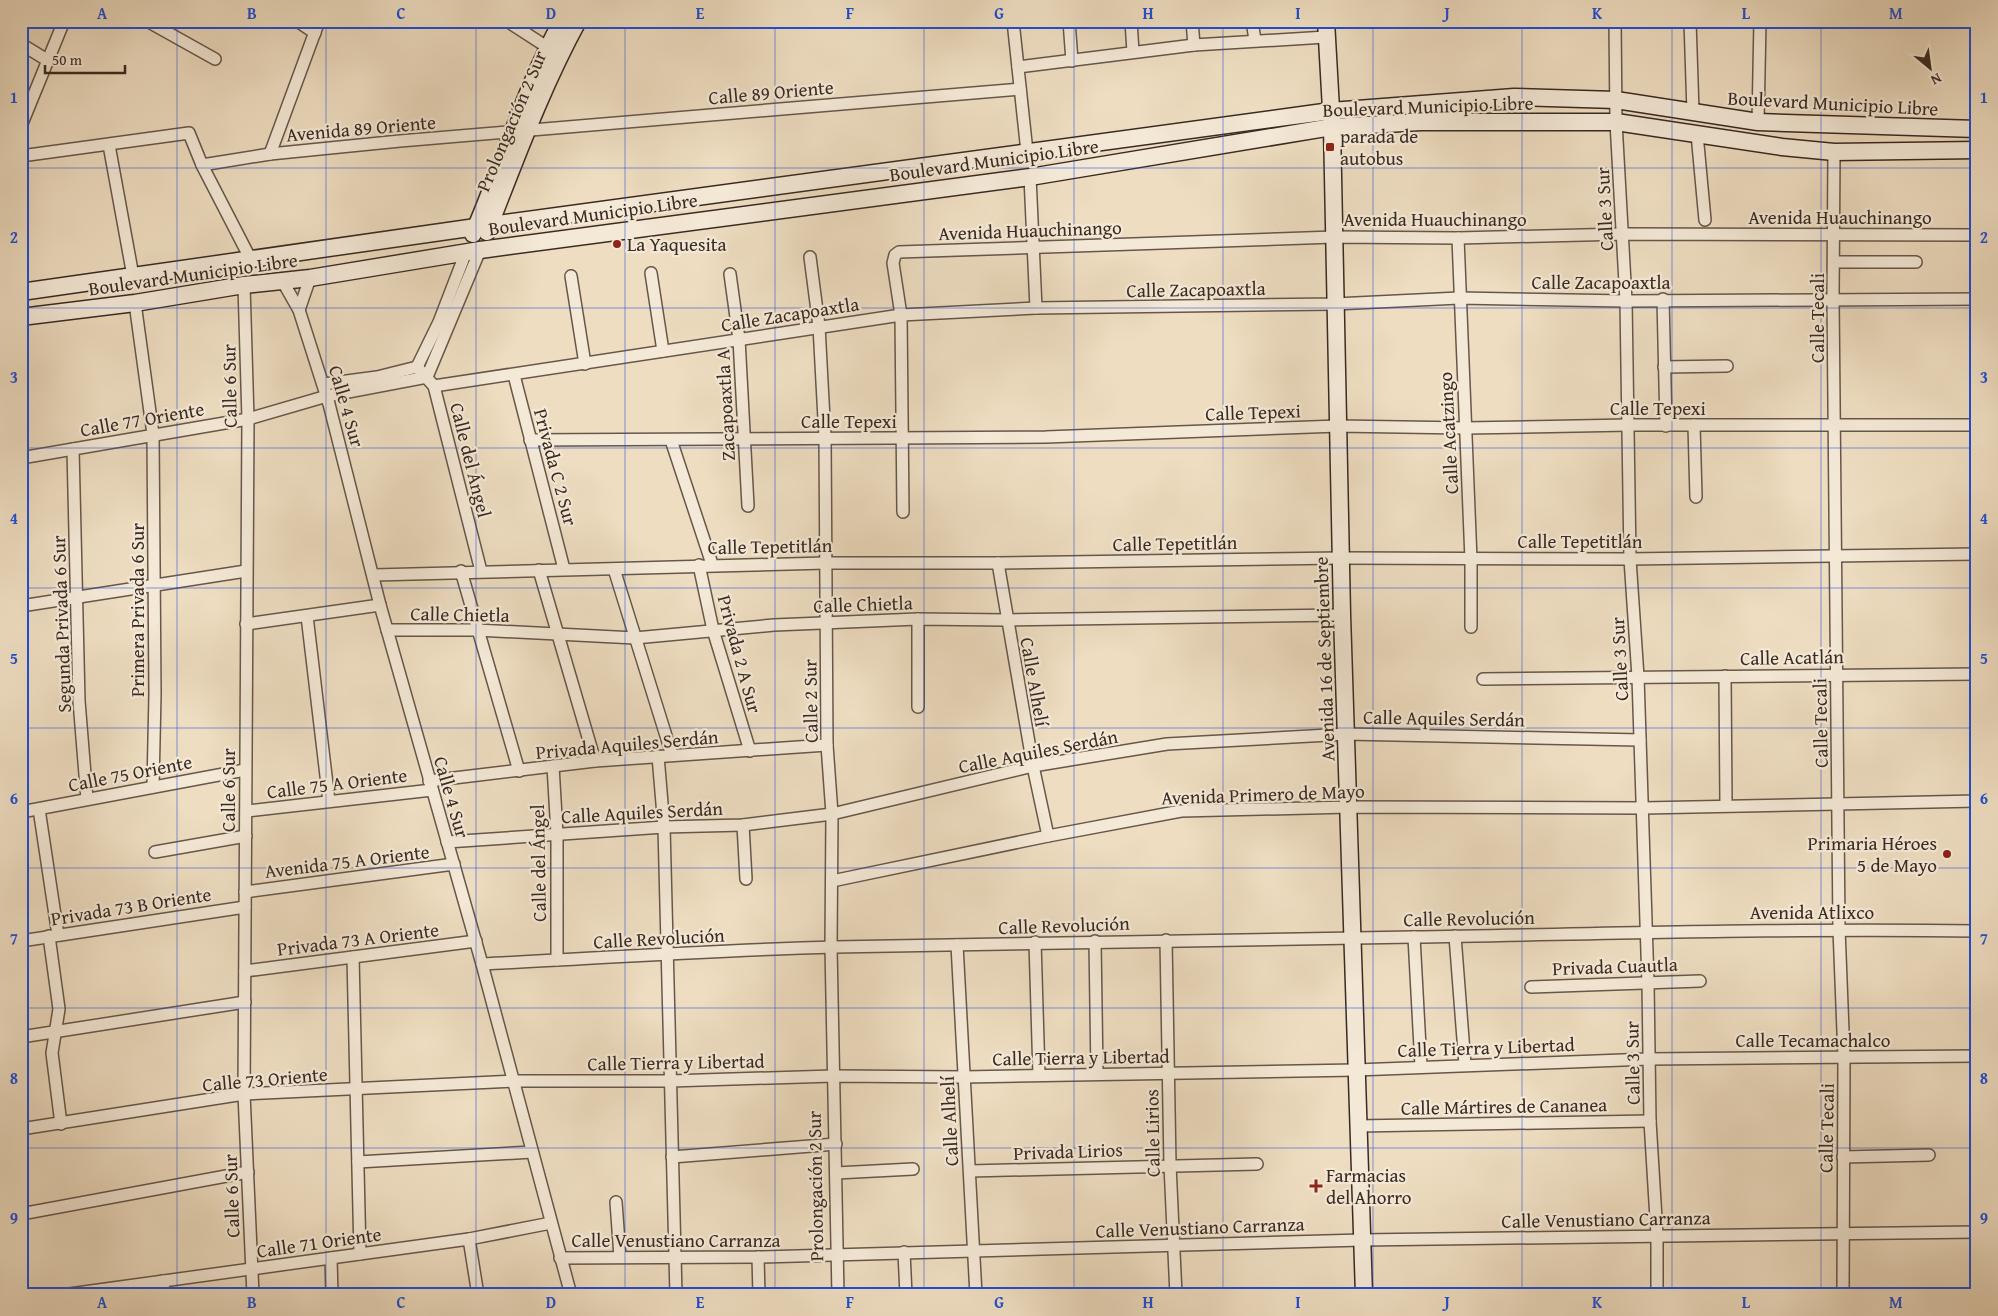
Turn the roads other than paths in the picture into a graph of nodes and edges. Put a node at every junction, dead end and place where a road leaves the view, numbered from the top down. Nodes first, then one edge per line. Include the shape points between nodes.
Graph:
1 (64, 21) edge
2 (147, 21) edge
3 (297, 21) edge
4 (319, 21) edge
5 (507, 21) edge
6 (562, 21) edge
7 (578, 21) edge
8 (1013, 21) edge
9 (1068, 21) edge
10 (1131, 21) edge
11 (1192, 21) edge
12 (1252, 21) edge
13 (1615, 21) edge
14 (1690, 21) edge
15 (1760, 21) edge
16 (1326, 29) edge
17 (315, 33) junction
18 (1255, 40) junction
19 (21, 44) edge
20 (1194, 45) junction
21 (547, 47) junction
22 (1133, 52) junction
23 (215, 59) dead end
24 (47, 60) junction
25 (1072, 61) junction
26 (1018, 67) junction
27 (1020, 89) junction
28 (1616, 100) junction
29 (1693, 112) junction
30 (1331, 119) junction
31 (1616, 122) junction
32 (1758, 122) junction
33 (21, 126) edge
34 (1977, 130) edge
35 (518, 132) junction
36 (1697, 134) junction
37 (110, 145) junction
38 (1977, 150) edge
39 (1027, 152) junction
40 (1834, 152) junction
41 (270, 154) junction
42 (21, 156) edge
43 (202, 165) junction
44 (1030, 177) junction
45 (1705, 220) dead end
46 (483, 226) junction
47 (1623, 234) junction
48 (1977, 235) edge
49 (1334, 236) junction
50 (1835, 236) junction
51 (1458, 238) junction
52 (1034, 248) junction
53 (473, 251) junction
54 (810, 257) dead end
55 (250, 258) junction
56 (1834, 262) junction
57 (1916, 262) dead end
58 (651, 273) dead end
59 (730, 274) dead end
60 (133, 276) junction
61 (571, 276) dead end
62 (310, 278) junction
63 (283, 282) junction
64 (244, 285) junction
65 (21, 292) edge
66 (1459, 298) junction
67 (1833, 298) junction
68 (1663, 299) junction
69 (1977, 299) edge
70 (1626, 301) junction
71 (135, 303) junction
72 (1336, 304) junction
73 (1036, 308) junction
74 (299, 310) junction
75 (901, 315) junction
76 (21, 317) edge
77 (819, 326) junction
78 (739, 339) junction
79 (663, 351) junction
80 (586, 364) junction
81 (1727, 366) dead end
82 (417, 367) junction
83 (1664, 367) junction
84 (514, 375) junction
85 (430, 382) junction
86 (324, 384) junction
87 (327, 396) junction
88 (248, 418) junction
89 (1629, 425) junction
90 (1694, 425) junction
91 (1836, 425) junction
92 (1977, 425) edge
93 (1338, 426) junction
94 (1666, 426) junction
95 (1465, 428) junction
96 (153, 434) junction
97 (825, 438) junction
98 (902, 438) junction
99 (530, 440) junction
100 (671, 440) junction
101 (744, 440) junction
102 (73, 449) junction
103 (21, 458) edge
104 (1696, 497) dead end
105 (748, 506) dead end
106 (902, 512) dead end
107 (1977, 554) edge
108 (1835, 556) junction
109 (1341, 558) junction
110 (1630, 558) junction
111 (1471, 560) junction
112 (825, 563) junction
113 (998, 563) junction
114 (712, 564) junction
115 (699, 565) junction
116 (564, 569) junction
117 (614, 569) junction
118 (539, 570) junction
119 (246, 571) junction
120 (481, 571) junction
121 (461, 572) junction
122 (374, 575) junction
123 (154, 584) junction
124 (78, 597) junction
125 (380, 605) junction
126 (21, 606) edge
127 (1342, 615) junction
128 (307, 616) junction
129 (918, 619) junction
130 (1006, 620) junction
131 (827, 622) junction
132 (246, 624) junction
133 (1471, 627) dead end
134 (387, 630) junction
135 (477, 630) junction
136 (713, 630) junction
137 (558, 635) junction
138 (635, 638) junction
139 (1837, 674) junction
140 (1977, 674) edge
141 (1725, 676) junction
142 (1638, 677) junction
143 (1483, 678) dead end
144 (918, 707) dead end
145 (1346, 734) junction
146 (1640, 740) junction
147 (828, 744) junction
148 (750, 752) junction
149 (672, 755) junction
150 (658, 756) junction
151 (595, 761) junction
152 (553, 766) junction
153 (1033, 766) junction
154 (245, 770) junction
155 (519, 771) junction
156 (153, 786) junction
157 (431, 786) junction
158 (87, 799) junction
159 (329, 801) junction
160 (1977, 801) edge
161 (1838, 803) junction
162 (1726, 804) junction
163 (1349, 807) junction
164 (1642, 808) junction
165 (39, 809) junction
166 (247, 811) junction
167 (21, 812) edge
168 (832, 814) junction
169 (743, 824) junction
170 (664, 827) junction
171 (557, 834) junction
172 (246, 836) junction
173 (1048, 836) junction
174 (447, 842) junction
175 (155, 852) dead end
176 (454, 864) junction
177 (746, 879) dead end
178 (832, 881) junction
179 (246, 892) junction
180 (246, 907) junction
181 (1839, 929) junction
182 (1646, 931) junction
183 (1977, 931) edge
184 (54, 935) junction
185 (1455, 936) junction
186 (1352, 938) junction
187 (1414, 938) junction
188 (1166, 940) junction
189 (21, 941) edge
190 (476, 941) junction
191 (1095, 941) junction
192 (1035, 942) junction
193 (957, 945) junction
194 (831, 947) junction
195 (667, 955) junction
196 (353, 957) junction
197 (557, 960) junction
198 (482, 964) junction
199 (245, 971) junction
200 (1700, 981) dead end
201 (1648, 982) junction
202 (1531, 987) dead end
203 (245, 1002) junction
204 (54, 1032) junction
205 (21, 1038) edge
206 (1977, 1056) edge
207 (1844, 1057) junction
208 (1649, 1059) junction
209 (1465, 1065) junction
210 (1421, 1066) junction
211 (1356, 1070) junction
212 (1168, 1073) junction
213 (1097, 1074) junction
214 (1039, 1075) junction
215 (833, 1076) junction
216 (964, 1077) junction
217 (514, 1081) junction
218 (670, 1081) junction
219 (356, 1090) junction
220 (244, 1094) junction
221 (1650, 1121) junction
222 (60, 1124) junction
223 (1358, 1126) junction
224 (21, 1130) edge
225 (836, 1144) junction
226 (532, 1152) junction
227 (1929, 1155) dead end
228 (672, 1157) junction
229 (1843, 1157) junction
230 (358, 1162) junction
231 (1257, 1164) dead end
232 (1170, 1165) junction
233 (912, 1169) dead end
234 (970, 1171) junction
235 (248, 1172) junction
236 (836, 1174) junction
237 (616, 1202) dead end
238 (21, 1214) edge
239 (551, 1223) junction
240 (1977, 1232) edge
241 (1842, 1234) junction
242 (1656, 1235) junction
243 (469, 1239) junction
244 (1362, 1240) junction
245 (1173, 1246) junction
246 (974, 1251) junction
247 (904, 1252) junction
248 (360, 1254) junction
249 (836, 1255) junction
250 (675, 1256) junction
251 (620, 1257) junction
252 (758, 1257) junction
253 (331, 1258) junction
254 (560, 1258) junction
255 (252, 1269) junction
256 (162, 1281) junction
257 (85, 1293) edge
258 (62, 1295) edge
259 (164, 1295) edge
260 (253, 1295) edge
261 (332, 1295) edge
262 (478, 1295) edge
263 (570, 1295) edge
264 (676, 1295) edge
265 (760, 1295) edge
266 (838, 1295) edge
267 (906, 1295) edge
268 (976, 1295) edge
269 (1176, 1295) edge
270 (1364, 1295) edge
271 (1657, 1295) edge
272 (1843, 1295) edge

1 - 24 street
2 - 23 street
3 - 17 street
4 - 17 street
5 - 21 street
6 - 21 main road, Prolongación 2 Sur
7 - 35 main road, Prolongación 2 Sur
8 - 26 street
9 - 25 street
10 - 22 street
11 - 20 street
12 - 18 street
13 - 28 street, Calle 3 Sur
14 - 29 street
15 - 32 street
16 - 18 street
16 - 30 main road, Avenida 16 de Septiembre
17 - 41 street
18 - 20 street
19 - 24 street
20 - 22 street
21 - 35 main road, Prolongación 2 Sur
22 - 25 street
24 - 33 street
25 - 26 street
26 - 27 street
27 - 35 street, Calle 89 Oriente
27 - 39 street
28 - 29 main road, Boulevard Municipio Libre
28 - 30 main road, Boulevard Municipio Libre via 1514,97
28 - 31 street, Calle 3 Sur
29 - 32 main road, Boulevard Municipio Libre
30 - 31 main road, Boulevard Municipio Libre
30 - 39 main road, Boulevard Municipio Libre
30 - 44 main road, Boulevard Municipio Libre
30 - 49 main road, Avenida 16 de Septiembre
31 - 36 main road, Boulevard Municipio Libre
31 - 47 street, Calle 3 Sur
32 - 34 main road, Boulevard Municipio Libre
35 - 41 street, Avenida 89 Oriente
35 - 46 main road, Prolongación 2 Sur
36 - 40 main road, Boulevard Municipio Libre
36 - 45 street
37 - 42 street
37 - 43 street via 189,133
37 - 60 street
38 - 40 main road, Boulevard Municipio Libre
39 - 46 main road, Boulevard Municipio Libre
40 - 50 street, Calle Tecali
41 - 43 street, Avenida 89 Oriente
43 - 55 street
44 - 52 street
44 - 53 main road, Boulevard Municipio Libre
46 - 53 main road, Prolongación 2 Sur
46 - 55 main road, Boulevard Municipio Libre
47 - 50 street, Avenida Huauchinango
47 - 51 street, Avenida Huauchinango
47 - 70 street, Calle 3 Sur
48 - 50 street, Avenida Huauchinango
49 - 51 street, Avenida Huauchinango
49 - 52 street, Avenida Huauchinango
49 - 72 main road, Avenida 16 de Septiembre
50 - 56 street, Calle Tecali
51 - 66 street, Calle Acatzingo
52 - 73 street
52 - 75 street, Avenida Huauchinango via 904,251 895,255 893,263
53 - 62 main road, Boulevard Municipio Libre
53 - 82 street, Prolongación 2 Sur
53 - 85 street, Prolongación 2 Sur
54 - 77 street, Calle 2 Sur
55 - 60 main road, Boulevard Municipio Libre
56 - 57 street
56 - 67 street, Calle Tecali
58 - 79 street
59 - 78 street, Zacapoaxtla A
60 - 65 main road, Boulevard Municipio Libre
61 - 80 street
62 - 63 main road, Boulevard Municipio Libre
62 - 74 street
63 - 64 main road, Boulevard Municipio Libre
63 - 74 street, Calle 4 Sur
64 - 71 main road, Boulevard Municipio Libre
64 - 88 street, Calle 6 Sur
66 - 70 street, Calle Zacapoaxtla
66 - 72 street, Calle Zacapoaxtla
66 - 95 street, Calle Acatzingo
67 - 68 street, Calle Zacapoaxtla
67 - 69 street, Calle Zacapoaxtla
67 - 91 street, Calle Tecali
68 - 70 street, Calle Zacapoaxtla
68 - 83 street
70 - 89 street, Calle 3 Sur
71 - 76 main road, Boulevard Municipio Libre
71 - 96 street, Primera Privada 6 Sur
72 - 73 street, Calle Zacapoaxtla
72 - 93 main road, Avenida 16 de Septiembre
73 - 75 street, Calle Zacapoaxtla
74 - 86 street, Calle 4 Sur
75 - 77 street, Calle Zacapoaxtla
75 - 98 street
77 - 78 street, Calle Zacapoaxtla
77 - 97 street, Calle 2 Sur
78 - 79 street, Calle Zacapoaxtla
78 - 101 street, Zacapoaxtla A
79 - 80 street, Calle Zacapoaxtla
80 - 84 street, Calle Zacapoaxtla
81 - 83 street
82 - 85 street
82 - 86 street via 377,377
83 - 94 street
84 - 85 street, Calle Zacapoaxtla
84 - 99 street, Privada C 2 Sur
85 - 87 street, Calle Zacapoaxtla
85 - 120 street, Calle del Ángel
86 - 87 street, Calle 4 Sur
87 - 88 street, Calle 77 Oriente
87 - 122 street, Calle 4 Sur
88 - 96 street, Calle 77 Oriente
88 - 119 street, Calle 6 Sur
89 - 94 street, Calle Tepexi
89 - 95 street, Calle Tepexi
89 - 110 street, Calle 3 Sur
90 - 91 street, Calle Tepexi
90 - 94 street, Calle Tepexi
90 - 104 street
91 - 92 street, Calle Tepexi
91 - 108 street, Calle Tecali
93 - 95 street, Calle Tepexi
93 - 98 street, Calle Tepexi via 1046,437
93 - 109 main road, Avenida 16 de Septiembre
95 - 111 street, Calle Acatzingo
96 - 102 street, Calle 77 Oriente
96 - 123 street, Primera Privada 6 Sur
97 - 98 street, Calle Tepexi
97 - 101 street, Calle Tepexi
97 - 112 street, Calle 2 Sur
98 - 106 street
99 - 100 street, Calle Tepexi
99 - 116 street, Privada C 2 Sur
100 - 101 street, Calle Tepexi
100 - 114 street
101 - 105 street, Zacapoaxtla A
102 - 103 street, Calle 77 Oriente
102 - 124 street, Segunda Privada 6 Sur
107 - 108 street, Calle Tepetitlán
108 - 110 street, Calle Tepetitlán
108 - 139 street, Calle Tecali
109 - 111 street, Calle Tepetitlán
109 - 113 street, Calle Tepetitlán
109 - 127 main road, Avenida 16 de Septiembre
110 - 111 street, Calle Tepetitlán
110 - 142 street, Calle 3 Sur
111 - 133 street, Calle Acatzingo
112 - 113 street, Calle Tepetitlán
112 - 114 street, Calle Tepetitlán
112 - 131 street, Calle 2 Sur
113 - 130 street, Calle Alhelí
114 - 115 street, Calle Tepetitlán
115 - 117 street, Calle Tepetitlán
115 - 136 street, Privada 2 A Sur
116 - 117 street, Calle Tepetitlán
116 - 118 street, Calle Tepetitlán
117 - 138 street
118 - 120 street, Calle Tepetitlán
118 - 137 street
119 - 123 street
119 - 132 street, Calle 6 Sur
120 - 121 street, Calle Tepetitlán
121 - 122 street, Calle Tepetitlán
121 - 135 street
122 - 125 street, Calle 4 Sur
123 - 124 street
123 - 156 street, Primera Privada 6 Sur
124 - 126 street
124 - 158 street, Segunda Privada 6 Sur via 79,700
125 - 128 street
125 - 134 street, Calle 4 Sur
127 - 130 street, Calle Chietla
127 - 145 main road, Avenida 16 de Septiembre
128 - 132 street
128 - 159 street
129 - 130 street, Calle Chietla
129 - 131 street, Calle Chietla
129 - 144 street
130 - 153 street, Calle Alhelí
131 - 136 street, Calle Chietla
131 - 147 street, Calle 2 Sur
132 - 154 street, Calle 6 Sur
134 - 135 street, Calle Chietla
134 - 157 street, Calle 4 Sur
135 - 137 street, Calle Chietla
135 - 155 street
136 - 138 street, Calle Chietla
136 - 148 street, Privada 2 A Sur
137 - 138 street, Calle Chietla
137 - 151 street
138 - 149 street
139 - 140 street, Calle Acatlán
139 - 141 street, Calle Acatlán
139 - 161 street, Calle Tecali
141 - 142 street, Calle Acatlán
141 - 162 street
142 - 143 street, Calle Acatlán
142 - 146 street, Calle 3 Sur
145 - 146 street, Calle Aquiles Serdán
145 - 153 street, Calle Aquiles Serdán via 1167,744
145 - 163 main road, Avenida 16 de Septiembre
146 - 164 street, Calle 3 Sur
147 - 148 street, Privada Aquiles Serdán
147 - 168 street, Calle 2 Sur
148 - 149 street, Privada Aquiles Serdán
149 - 150 street, Privada Aquiles Serdán
150 - 151 street, Privada Aquiles Serdán
150 - 170 street
151 - 152 street, Privada Aquiles Serdán
152 - 155 street, Privada Aquiles Serdán
152 - 171 street, Calle del Ángel
153 - 168 street, Calle Aquiles Serdán
153 - 173 street, Calle Alhelí
154 - 156 street, Calle 75 Oriente
154 - 166 street, Calle 6 Sur
155 - 157 street, Privada Aquiles Serdán
156 - 158 street, Calle 75 Oriente
157 - 159 street, Calle 75 A Oriente
157 - 174 street, Calle 4 Sur
158 - 165 street, Calle 75 Oriente
159 - 166 street, Calle 75 A Oriente
160 - 161 street, Avenida Primero de Mayo
161 - 162 street, Avenida Primero de Mayo
161 - 181 street, Calle Tecali
162 - 164 street, Avenida Primero de Mayo
163 - 164 street, Avenida Primero de Mayo
163 - 173 street, Avenida Primero de Mayo via 1181,811
163 - 186 main road, Avenida 16 de Septiembre
164 - 182 street, Calle 3 Sur
165 - 167 street, Calle 75 Oriente
165 - 184 street
166 - 172 street, Calle 6 Sur
168 - 169 street, Calle Aquiles Serdán
168 - 178 street, Calle 2 Sur
169 - 170 street, Calle Aquiles Serdán
169 - 177 street
170 - 171 street, Calle Aquiles Serdán
170 - 195 street
171 - 174 street, Calle Aquiles Serdán
171 - 197 street, Calle del Ángel
172 - 175 street
172 - 179 street, Calle 6 Sur
173 - 178 street, Avenida Primero de Mayo
174 - 176 street, Calle 4 Sur
176 - 179 street, Avenida 75 A Oriente
176 - 190 street, Calle 4 Sur
178 - 194 street, Calle 2 Sur
179 - 180 street, Calle 6 Sur
180 - 184 street, Privada 73 B Oriente
180 - 199 street, Calle 6 Sur
181 - 182 street, Avenida Atlixco
181 - 183 street, Avenida Atlixco
181 - 207 street, Calle Tecali
182 - 185 street, Calle Revolución
182 - 201 street, Calle 3 Sur
184 - 189 street, Privada 73 B Oriente
184 - 204 street via 59,1009
185 - 187 street, Calle Revolución
185 - 209 street
186 - 187 street, Calle Revolución
186 - 188 street, Calle Revolución
186 - 211 main road, Avenida 16 de Septiembre
187 - 210 street
188 - 191 street, Calle Revolución
188 - 212 street, Calle Lirios
190 - 196 street, Privada 73 A Oriente
190 - 198 street, Calle 4 Sur
191 - 192 street, Calle Revolución
191 - 213 street
192 - 193 street, Calle Revolución
192 - 214 street
193 - 194 street, Calle Revolución
193 - 216 street, Calle Alhelí
194 - 195 street, Calle Revolución
194 - 215 street, Calle 2 Sur
195 - 197 street, Calle Revolución
195 - 218 street
196 - 199 street, Privada 73 A Oriente
196 - 219 street
197 - 198 street, Calle Revolución
198 - 217 street, Calle 4 Sur
199 - 203 street, Calle 6 Sur
200 - 201 street, Privada Cuautla
201 - 202 street, Privada Cuautla
201 - 208 street, Calle 3 Sur
203 - 204 street
203 - 220 street, Calle 6 Sur
204 - 205 street
204 - 222 street via 52,1053
206 - 207 street, Calle Tecamachalco
207 - 208 street, Calle Tecamachalco
207 - 229 street, Calle Tecali
208 - 209 street, Calle Tierra y Libertad
208 - 221 street, Calle 3 Sur
209 - 210 street, Calle Tierra y Libertad
210 - 211 street, Calle Tierra y Libertad
211 - 212 street, Calle Tierra y Libertad
211 - 223 main road, Avenida 16 de Septiembre
212 - 213 street, Calle Tierra y Libertad
212 - 232 street, Calle Lirios
213 - 214 street, Calle Tierra y Libertad
214 - 216 street, Calle Tierra y Libertad
215 - 216 street, Calle Tierra y Libertad
215 - 218 street, Calle Tierra y Libertad
215 - 225 street, Prolongación 2 Sur
216 - 234 street, Calle Alhelí
217 - 218 street, Calle Tierra y Libertad
217 - 219 street, Calle 73 Oriente
217 - 226 street, Calle 4 Sur
218 - 228 street
219 - 220 street, Calle 73 Oriente
219 - 230 street
220 - 222 street, Calle 73 Oriente
220 - 235 street, Calle 6 Sur
221 - 223 street, Calle Mártires de Cananea
221 - 242 street, Calle 3 Sur
222 - 224 street, Calle 73 Oriente
223 - 244 main road, Avenida 16 de Septiembre
225 - 228 street
225 - 236 street, Prolongación 2 Sur
226 - 230 street
226 - 239 street, Calle 4 Sur
227 - 229 street
228 - 250 street
229 - 241 street, Calle Tecali
230 - 248 street
231 - 232 street, Privada Lirios
232 - 234 street, Privada Lirios
232 - 245 street, Calle Lirios
233 - 236 street
234 - 246 street, Calle Alhelí
235 - 238 street
235 - 255 street, Calle 6 Sur
236 - 249 street, Prolongación 2 Sur
237 - 251 street
239 - 243 street, Calle 71 Oriente
239 - 254 street, Calle 4 Sur
240 - 241 street, Calle Venustiano Carranza
241 - 242 street, Calle Venustiano Carranza
241 - 272 street, Calle Tecali
242 - 244 street, Calle Venustiano Carranza
242 - 271 street, Calle 3 Sur
243 - 248 street, Calle 71 Oriente
243 - 262 street
244 - 245 street, Calle Venustiano Carranza
244 - 270 main road, Avenida 16 de Septiembre
245 - 246 street, Calle Venustiano Carranza
245 - 269 street, Calle Lirios
246 - 247 street, Calle Venustiano Carranza
246 - 268 street, Calle Alhelí
247 - 249 street, Calle Venustiano Carranza
247 - 267 street
248 - 253 street, Calle 71 Oriente
249 - 252 street, Calle Venustiano Carranza
249 - 266 street, Prolongación 2 Sur
250 - 251 street, Calle Venustiano Carranza
250 - 252 street, Calle Venustiano Carranza
250 - 264 street
251 - 254 street, Calle Venustiano Carranza
252 - 265 street
253 - 255 street, Calle 71 Oriente
253 - 261 street
254 - 263 street, Calle 4 Sur
255 - 256 street, Calle 71 Oriente
255 - 260 street, Calle 6 Sur
256 - 257 street, Calle 71 Oriente
256 - 259 street
257 - 258 street, Calle 71 Oriente

